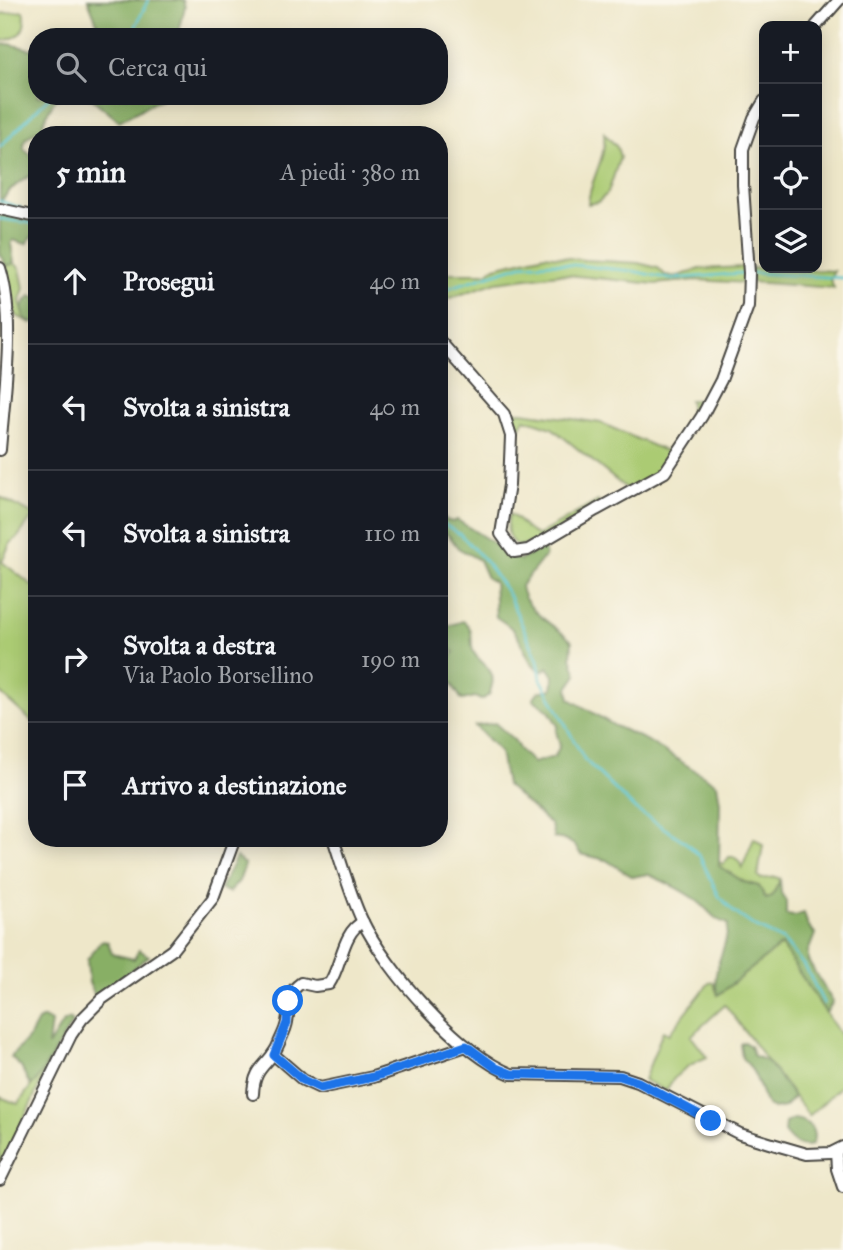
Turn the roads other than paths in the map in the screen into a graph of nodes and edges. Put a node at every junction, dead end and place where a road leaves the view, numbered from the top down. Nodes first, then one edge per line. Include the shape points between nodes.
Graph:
1 (838, 0) edge
2 (820, 21) edge
3 (759, 110) edge
4 (0, 209) edge
5 (28, 215) edge
6 (0, 268) edge
7 (448, 350) edge
8 (0, 450) edge
9 (232, 847) edge
10 (335, 847) edge
11 (363, 922) junction
12 (466, 1046) junction
13 (274, 1055) junction
14 (253, 1094) dead end
15 (840, 1149) edge
16 (840, 1170) edge
17 (0, 1180) edge
18 (843, 1187) edge

1 - 2 street
3 - 7 street via 743,149 748,306 721,380 666,472 528,551 514,552 501,534 511,436 504,414
4 - 5 street
6 - 8 street via 8,334
9 - 17 street via 213,898 172,950 102,999 76,1027
10 - 11 street
11 - 12 street via 406,984
11 - 13 street via 351,930 329,984 301,983 292,991 287,1023
12 - 13 street via 373,1077 320,1088
12 - 15 street via 511,1074 620,1076 740,1134 807,1154
13 - 14 street via 259,1069
15 - 16 street
16 - 18 street

